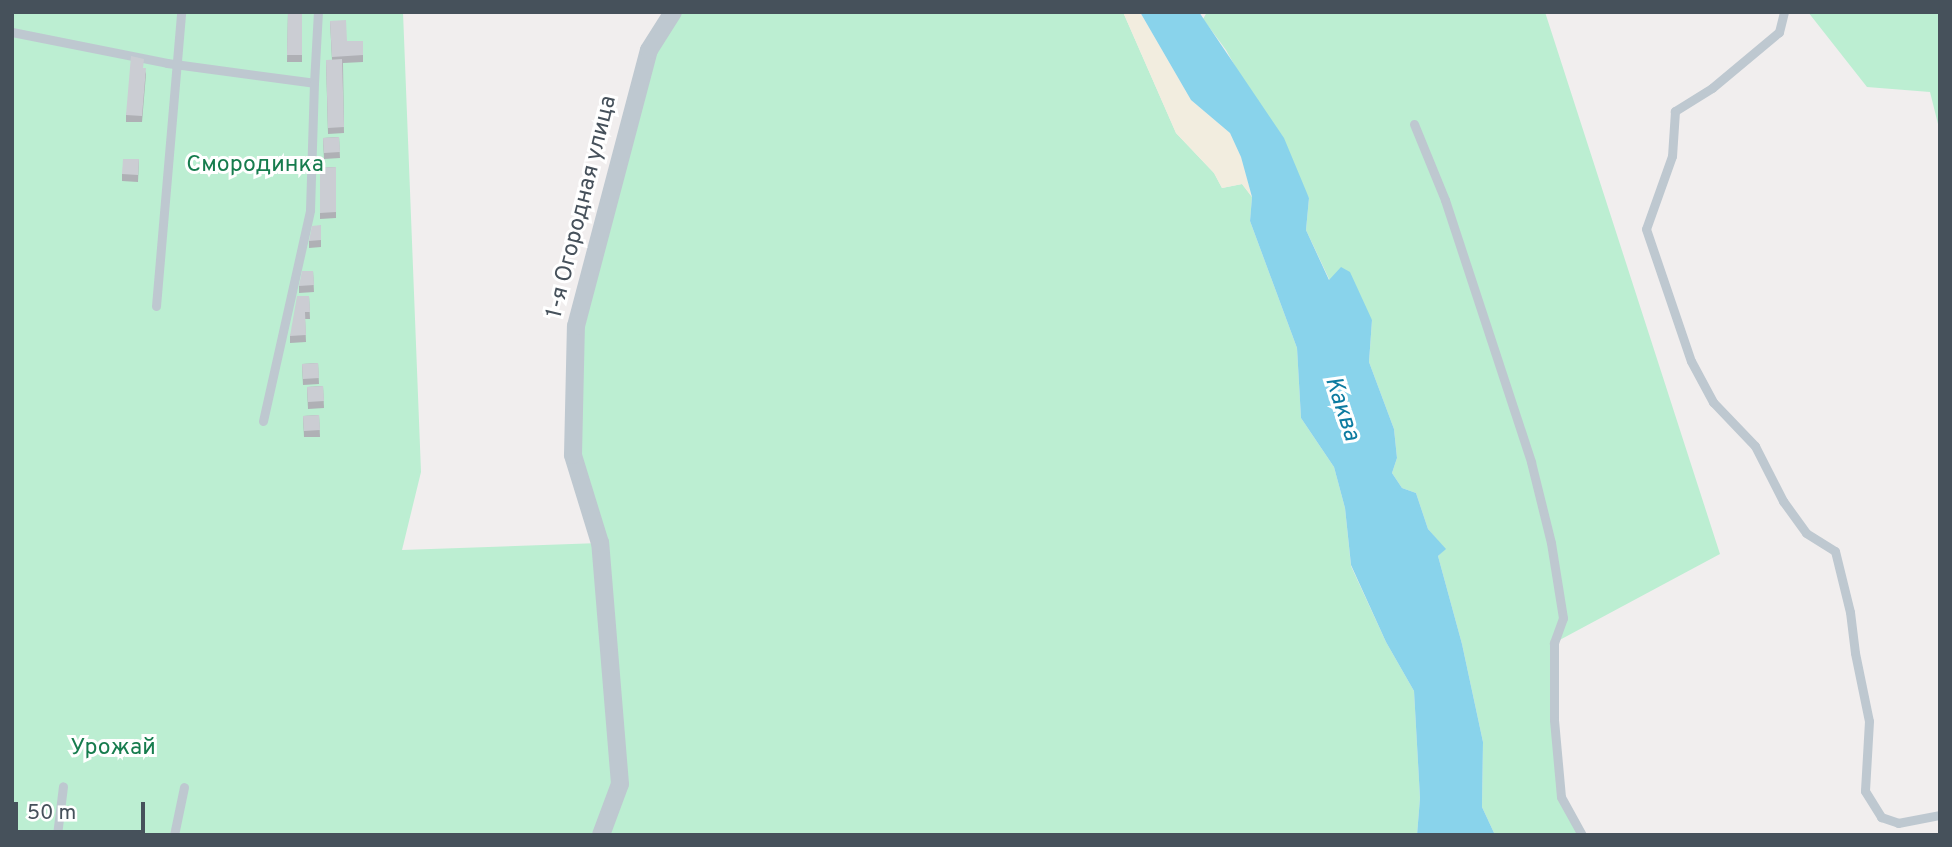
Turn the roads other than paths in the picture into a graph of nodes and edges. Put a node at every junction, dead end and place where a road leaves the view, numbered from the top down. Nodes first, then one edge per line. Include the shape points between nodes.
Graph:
1 (181, 12) edge
2 (318, 12) edge
3 (673, 12) edge
4 (1784, 12) edge
5 (12, 32) edge
6 (175, 64) junction
7 (314, 83) junction
8 (1414, 124) dead end
9 (156, 306) dead end
10 (263, 421) dead end
11 (63, 786) dead end
12 (184, 787) dead end
13 (1940, 815) edge
14 (57, 835) edge
15 (174, 835) edge
16 (601, 835) edge
17 (1582, 835) edge

1 - 6 lane
2 - 7 lane
3 - 16 street, 1-я Огородная улица via 649,50 576,326 573,455 600,543 620,784
4 - 13 lane via 1779,32 1712,88 1675,111 1672,156 1646,229 1691,361 1713,402 1755,446 1783,501 1807,533 1835,551 1869,721 1865,791 1881,817 1898,823
5 - 6 lane
6 - 7 lane
6 - 9 lane
7 - 10 lane via 310,210
8 - 17 lane via 1446,200 1531,462 1551,543 1563,618 1554,643 1561,797
11 - 14 lane
12 - 15 lane

